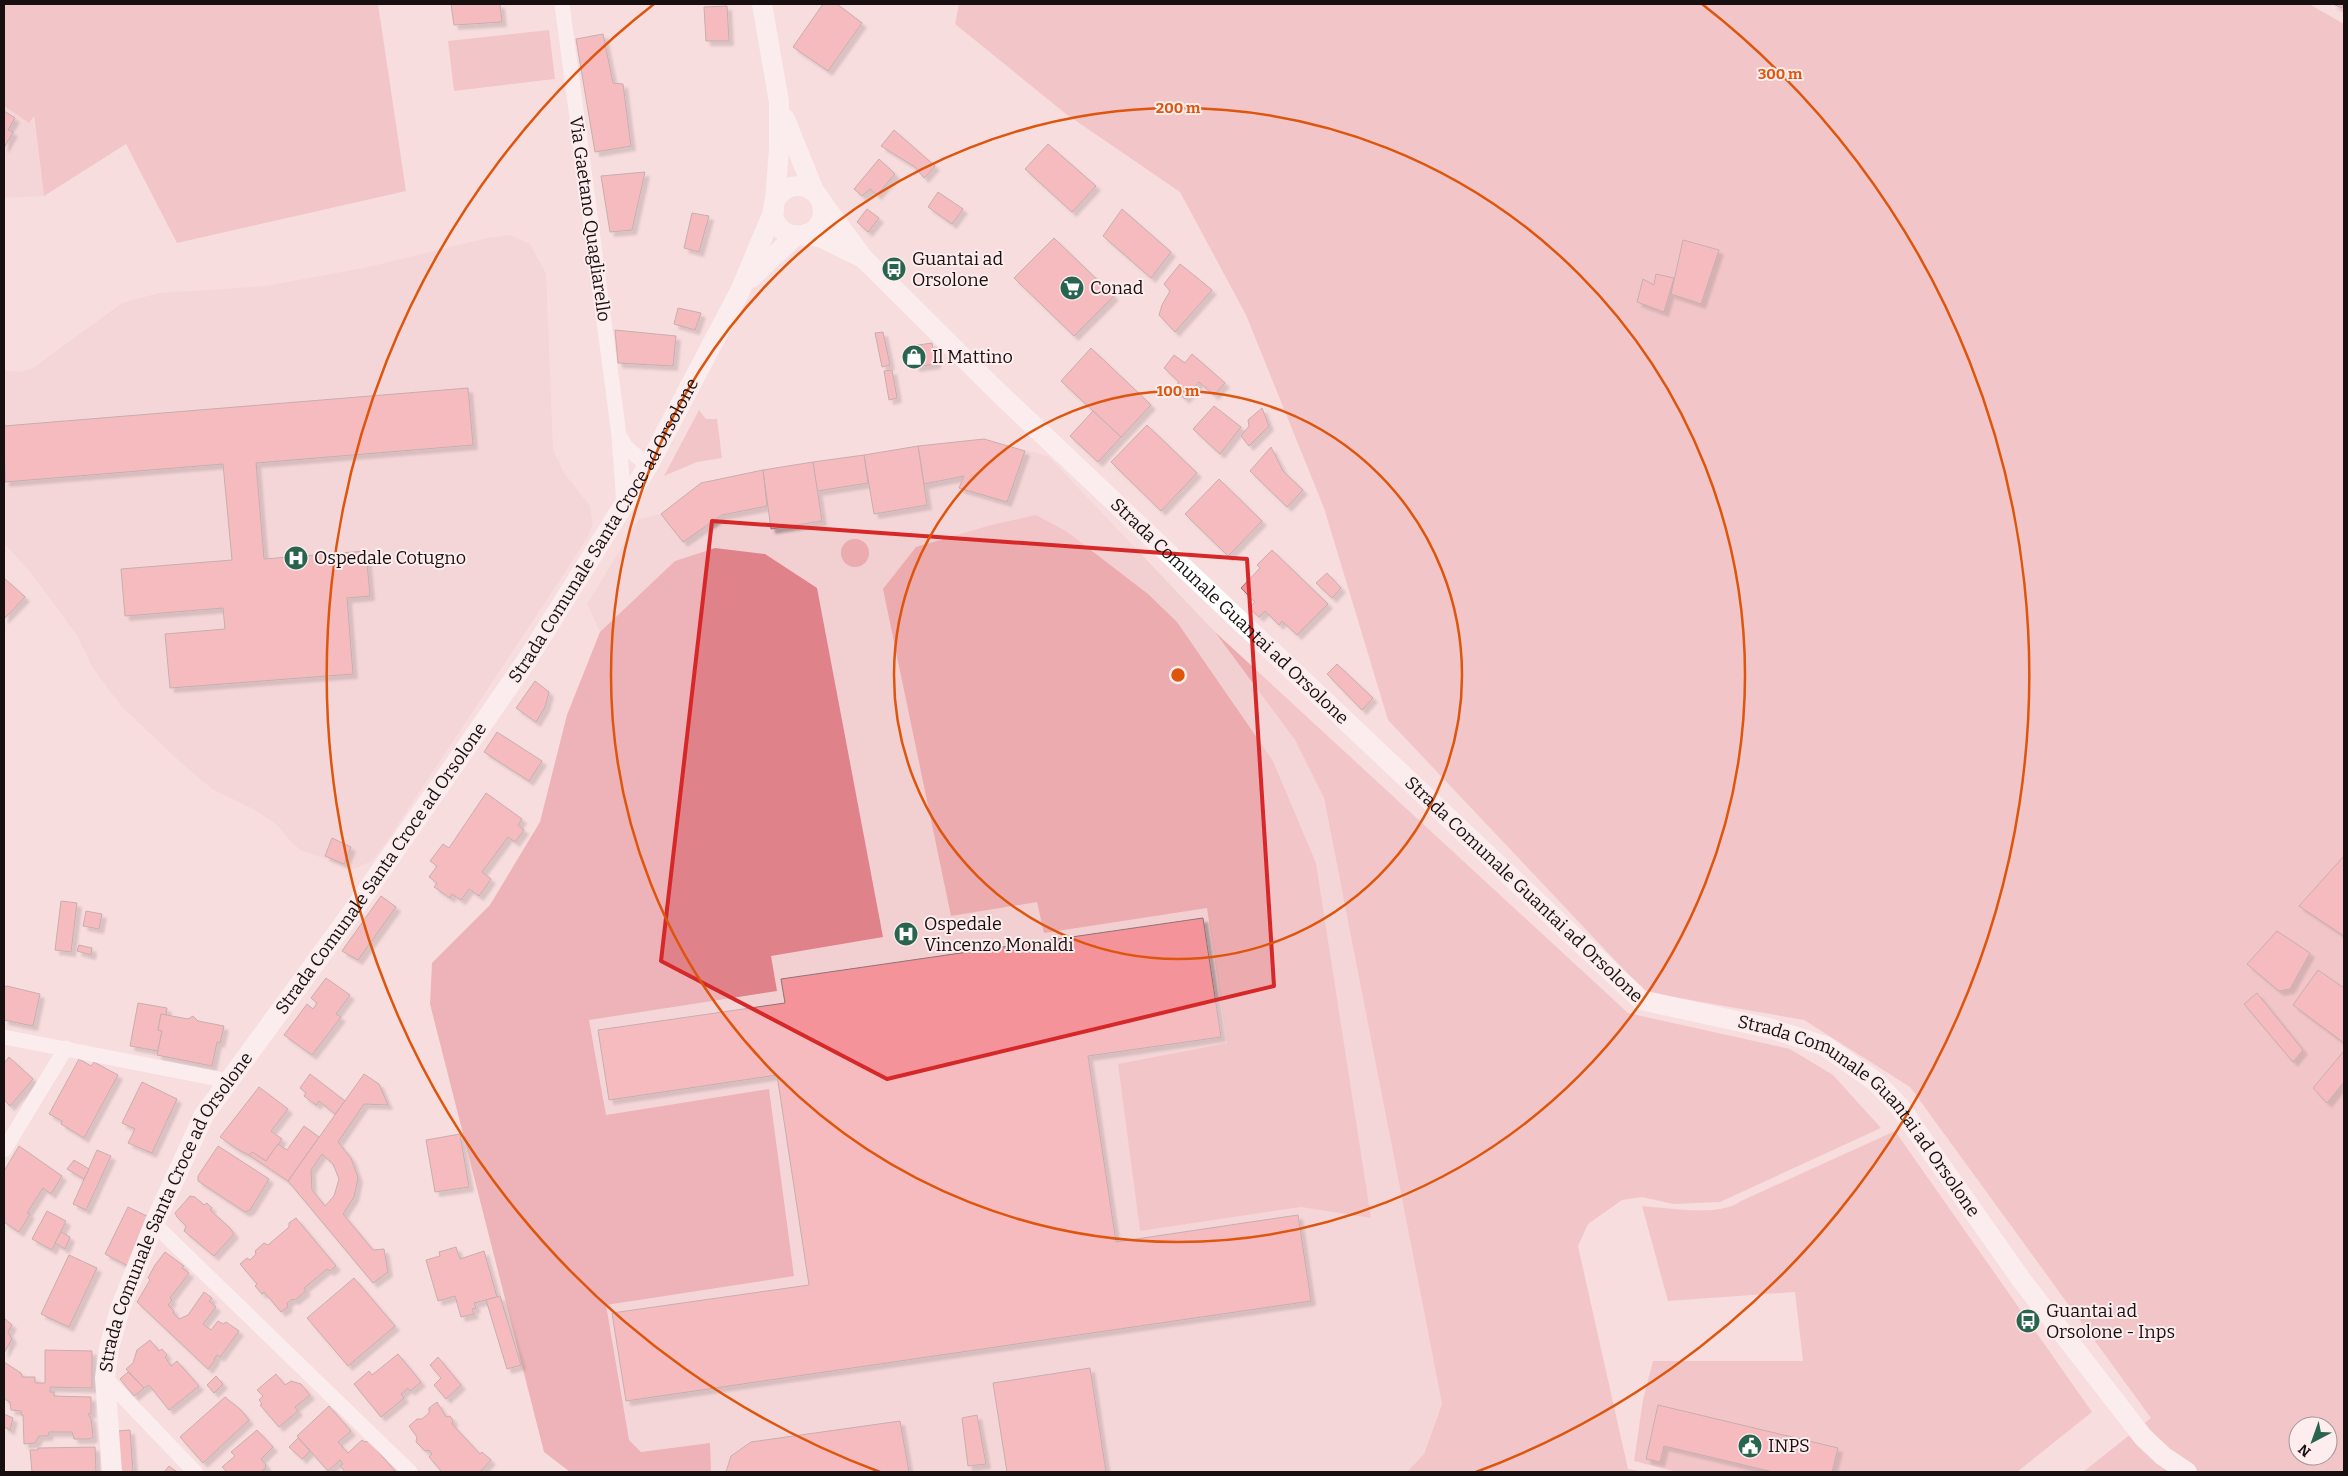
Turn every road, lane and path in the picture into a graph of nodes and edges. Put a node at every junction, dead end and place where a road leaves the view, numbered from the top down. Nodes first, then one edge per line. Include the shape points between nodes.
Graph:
1 (562, 4) edge
2 (762, 4) edge
3 (779, 102) junction
4 (818, 196) junction
5 (774, 205) junction
6 (801, 235) junction
7 (862, 258) junction
8 (740, 291) junction
9 (619, 435) junction
10 (648, 466) junction
11 (624, 506) junction
12 (4, 1037) edge
13 (66, 1048) junction
14 (229, 1081) junction
15 (4, 1150) edge
16 (154, 1224) junction
17 (105, 1378) junction
18 (112, 1472) edge
19 (195, 1472) edge
20 (410, 1472) edge
21 (2187, 1472) edge

1 - 9 street, Via Gaetano Quagliarello
2 - 3 street
3 - 4 street, Strada Comunale Guantai ad Orsolone via 798,156
3 - 5 street via 780,149
4 - 5 street via 808,187 793,186 784,190
4 - 6 street via 823,211 821,221 815,229
4 - 7 street, Strada Comunale Guantai ad Orsolone
5 - 6 street via 775,219 780,227 787,233
5 - 8 street, Strada Comunale Santa Croce ad Orsolone
6 - 7 street, Strada Comunale Guantai ad Orsolone via 822,238
6 - 8 street, Strada Comunale Santa Croce ad Orsolone via 755,273
7 - 21 street, Strada Comunale Guantai ad Orsolone via 1000,394 1641,1000 1769,1028 1824,1046 1876,1082 1899,1106 2023,1282 2143,1437
8 - 10 street, Strada Comunale Santa Croce ad Orsolone
9 - 10 street via 626,447
9 - 11 street, Via Gaetano Quagliarello
10 - 11 street, Strada Comunale Santa Croce ad Orsolone
11 - 14 street, Strada Comunale Santa Croce ad Orsolone via 527,660 348,918
12 - 13 street
13 - 14 street
13 - 15 street
14 - 16 street, Strada Comunale Santa Croce ad Orsolone via 204,1115
16 - 17 street, Strada Comunale Santa Croce ad Orsolone via 120,1309
16 - 20 street
17 - 18 street, Strada Comunale Santa Croce ad Orsolone
17 - 19 street

